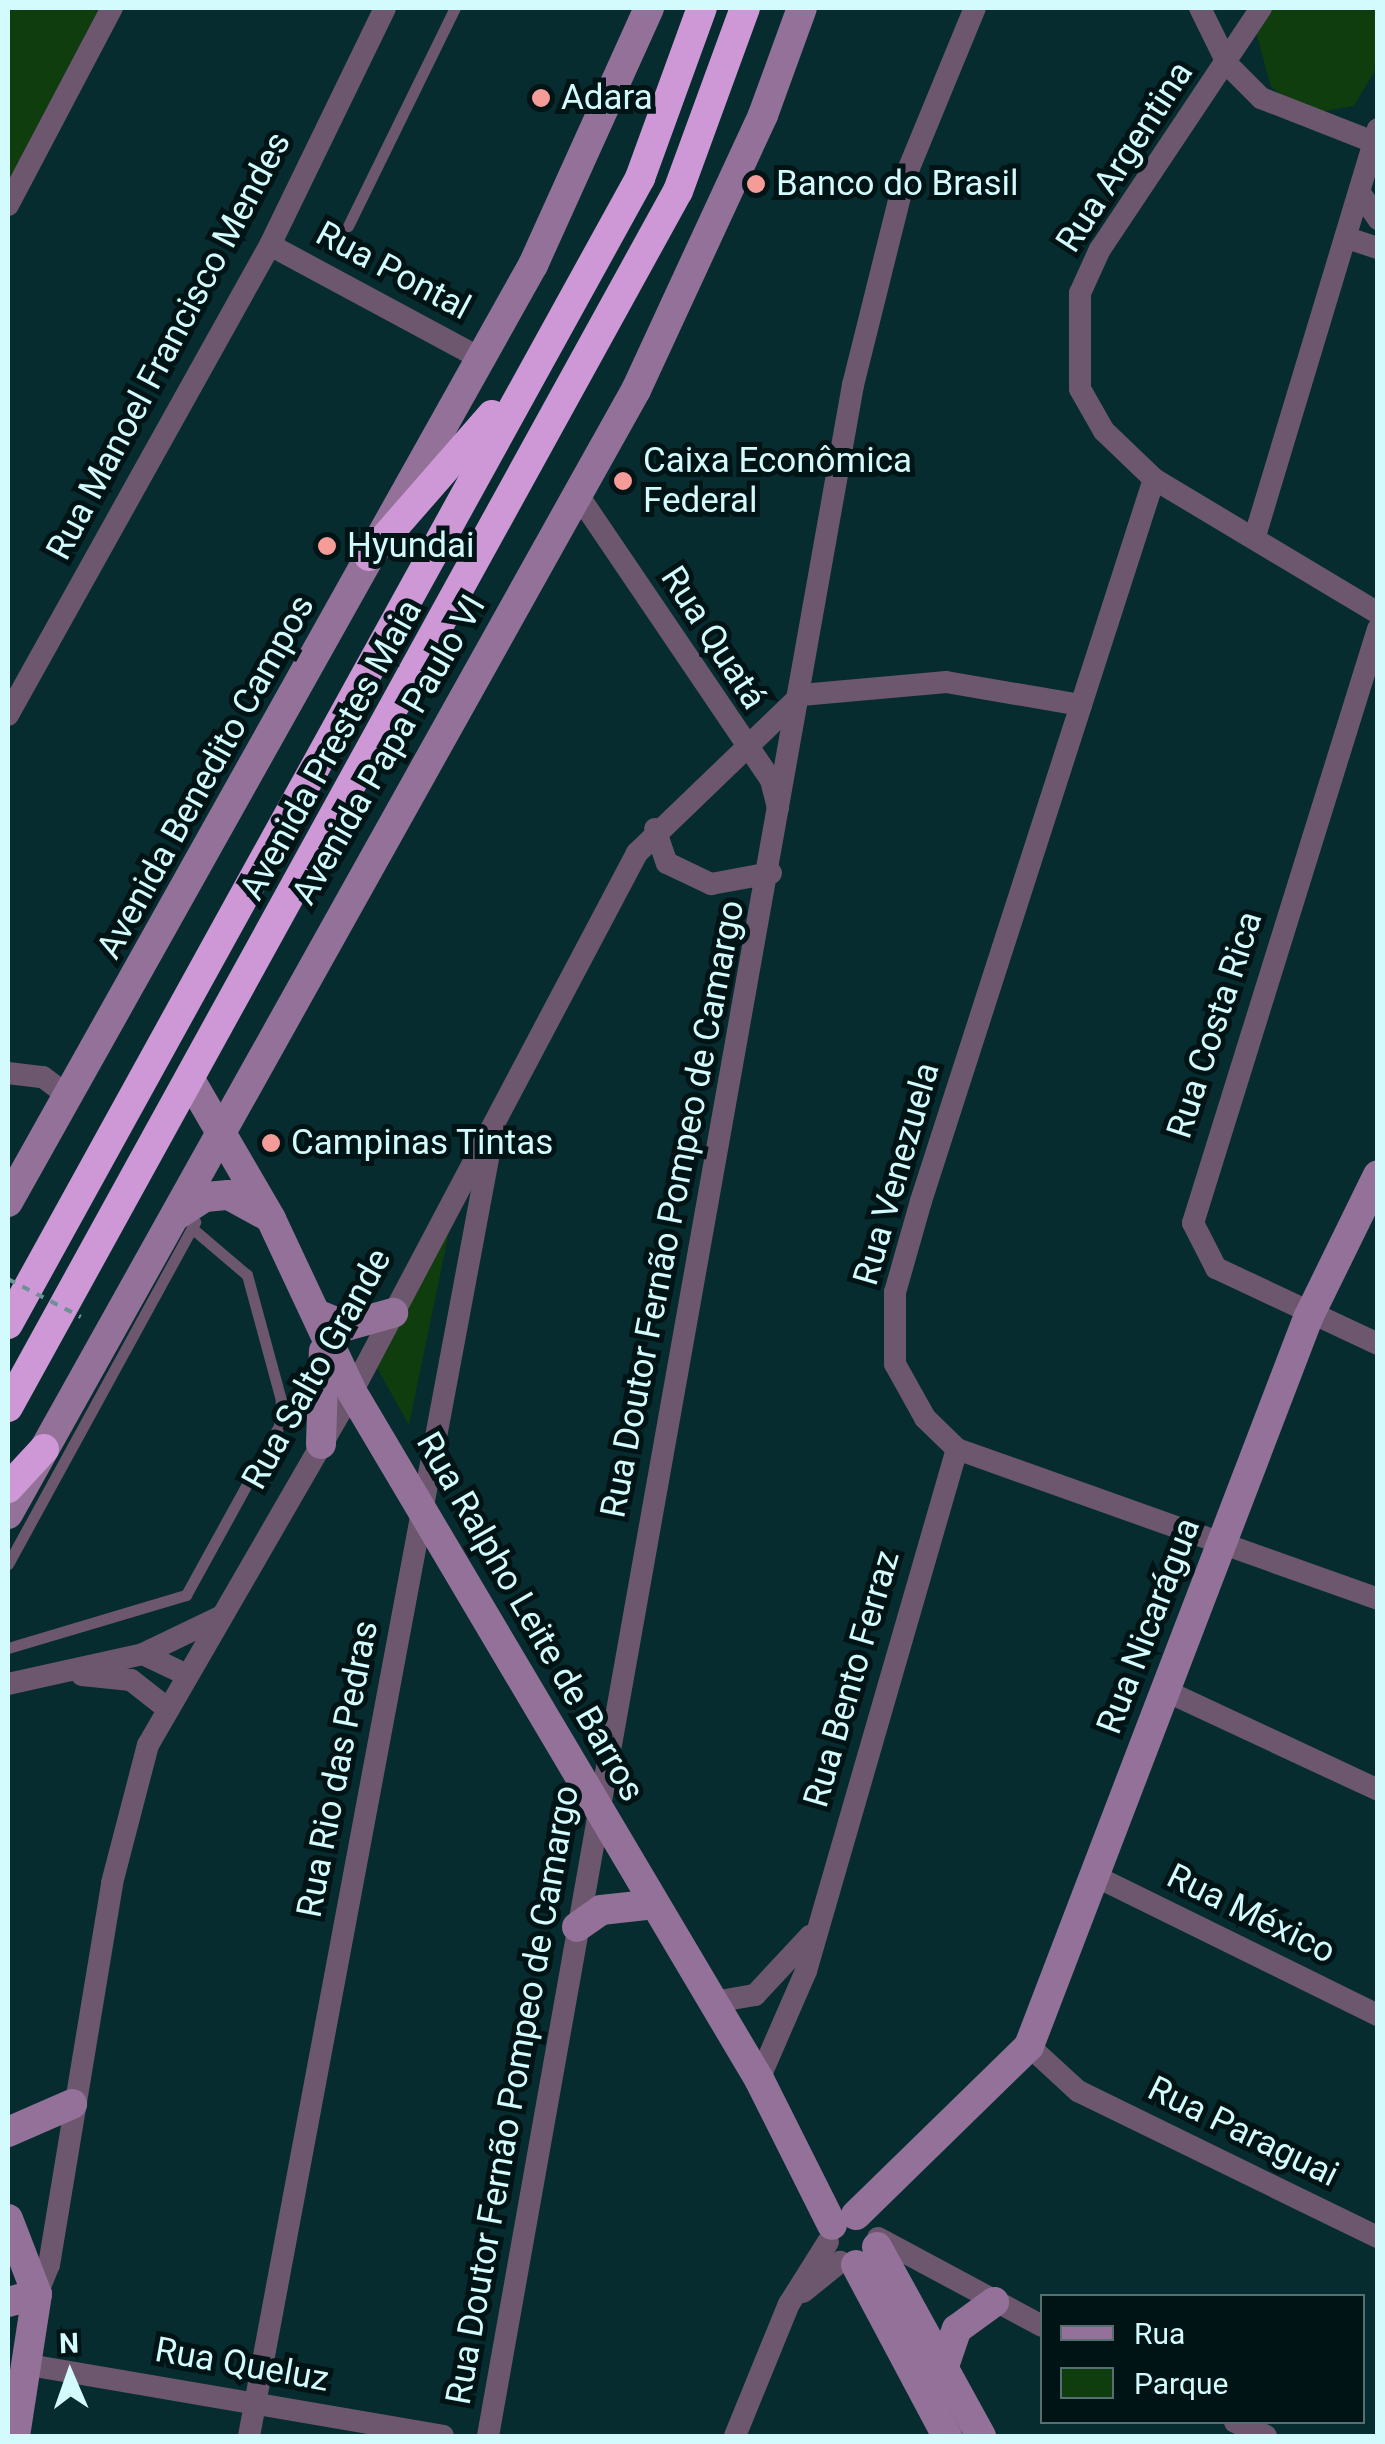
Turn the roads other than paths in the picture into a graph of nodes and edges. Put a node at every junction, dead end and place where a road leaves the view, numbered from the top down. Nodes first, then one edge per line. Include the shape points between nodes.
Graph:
1 (112, 8) edge
2 (385, 8) edge
3 (455, 8) edge
4 (649, 8) edge
5 (686, 8) edge
6 (702, 8) edge
7 (746, 8) edge
8 (802, 8) edge
9 (974, 8) edge
10 (1200, 8) edge
11 (1261, 8) edge
12 (686, 61) junction
13 (1228, 65) junction
14 (1375, 136) edge
15 (1360, 194) junction
16 (8, 204) edge
17 (1378, 219) edge
18 (348, 226) dead end
19 (1348, 238) junction
20 (270, 244) junction
21 (1378, 248) edge
22 (482, 359) junction
23 (534, 368) junction
24 (1154, 479) junction
25 (578, 495) junction
26 (1255, 536) junction
27 (370, 556) junction
28 (1378, 613) edge
29 (1378, 630) edge
30 (801, 696) junction
31 (1081, 705) junction
32 (8, 715) edge
33 (742, 749) junction
34 (781, 821) junction
35 (655, 829) junction
36 (771, 872) junction
37 (8, 1073) edge
38 (192, 1083) junction
39 (70, 1097) junction
40 (497, 1114) junction
41 (221, 1131) junction
42 (1378, 1175) edge
43 (8, 1202) edge
44 (271, 1219) junction
45 (182, 1224) junction
46 (316, 1314) junction
47 (393, 1314) junction
48 (1308, 1318) junction
49 (8, 1324) edge
50 (1378, 1344) edge
51 (352, 1392) junction
52 (8, 1407) edge
53 (321, 1444) junction
54 (957, 1448) junction
55 (44, 1449) junction
56 (8, 1488) edge
57 (423, 1506) junction
58 (8, 1514) edge
59 (1221, 1541) junction
60 (8, 1564) edge
61 (1378, 1599) edge
62 (220, 1617) junction
63 (8, 1648) edge
64 (143, 1654) junction
65 (64, 1674) junction
66 (187, 1675) junction
67 (8, 1684) edge
68 (1166, 1691) junction
69 (168, 1709) junction
70 (1378, 1790) edge
71 (598, 1808) junction
72 (1093, 1875) junction
73 (655, 1904) junction
74 (577, 1927) junction
75 (815, 1929) junction
76 (714, 2002) junction
77 (1378, 2015) edge
78 (1028, 2046) junction
79 (759, 2079) junction
80 (72, 2104) junction
81 (8, 2132) edge
82 (8, 2219) edge
83 (854, 2237) junction
84 (1378, 2237) edge
85 (22, 2298) edge
86 (994, 2302) junction
87 (1040, 2325) edge
88 (913, 2338) junction
89 (29, 2364) junction
90 (944, 2366) junction
91 (257, 2401) junction
92 (1239, 2424) edge
93 (15, 2436) edge
94 (249, 2436) edge
95 (443, 2436) edge
96 (488, 2436) edge
97 (734, 2436) edge
98 (947, 2436) edge
99 (980, 2436) edge
100 (1266, 2436) edge

1 - 16 street
2 - 20 street, Rua Manoel Francisco Mendes
3 - 18 lane
4 - 22 street, Avenida Benedito Campos via 582,170
5 - 12 highway
6 - 12 highway, Avenida Prestes Maia
7 - 38 highway, Avenida Prestes Maia via 678,191
8 - 25 street, Avenida Papa Paulo VI via 756,132
9 - 30 street, Rua Doutor Fernão Pompeo de Camargo via 878,265
10 - 13 street
11 - 13 street, Rua Argentina
12 - 23 highway, Avenida Prestes Maia via 640,178
13 - 14 street via 1261,98
13 - 24 street, Rua Argentina via 1130,202 1080,293 1080,388 1104,430
14 - 15 street
15 - 17 street
15 - 19 street
19 - 21 street
19 - 26 street
20 - 22 street, Rua Pontal
20 - 32 street, Rua Manoel Francisco Mendes
22 - 27 street, Avenida Benedito Campos
23 - 27 highway
23 - 49 highway, Avenida Prestes Maia
24 - 26 street, Rua Argentina
24 - 31 street, Rua Venezuela
25 - 33 street, Rua Quatá
25 - 41 street, Avenida Papa Paulo VI
26 - 28 street, Rua Argentina
27 - 39 street, Avenida Benedito Campos
29 - 48 street, Rua Costa Rica via 1193,1223 1216,1268
30 - 31 street via 946,682
30 - 33 street, Rua Salto Grande
30 - 34 street, Rua Doutor Fernão Pompeo de Camargo
31 - 54 street, Rua Venezuela via 895,1292 895,1364 925,1418
33 - 34 street, Rua Quatá via 771,780
33 - 35 street, Rua Salto Grande
34 - 36 street, Rua Doutor Fernão Pompeo de Camargo
35 - 36 street via 667,863 711,884
35 - 40 street, Rua Salto Grande
36 - 71 street, Rua Doutor Fernão Pompeo de Camargo
37 - 39 street via 43,1077
38 - 41 street, Rua Ralpho Leite de Barros
38 - 52 highway, Avenida Prestes Maia
39 - 43 street, Avenida Benedito Campos
40 - 47 street, Rua Salto Grande
40 - 57 street, Rua Rio das Pedras
41 - 44 street, Rua Ralpho Leite de Barros
41 - 45 street, Avenida Papa Paulo VI
42 - 48 street, Rua Nicarágua
44 - 45 street via 245,1199 205,1197
44 - 46 street, Rua Ralpho Leite de Barros
45 - 55 street, Avenida Papa Paulo VI
45 - 60 lane
45 - 63 lane via 247,1275 281,1400 279,1426 186,1596
46 - 47 street via 362,1326
46 - 51 street, Rua Ralpho Leite de Barros
46 - 53 street via 327,1379
47 - 51 street, Rua Salto Grande
48 - 50 street, Rua Costa Rica
48 - 59 street, Rua Nicarágua
51 - 53 street, Rua Salto Grande
51 - 57 street, Rua Ralpho Leite de Barros
53 - 62 street, Rua Salto Grande
54 - 59 street, Rua Venezuela
54 - 75 street, Rua Bento Ferraz
55 - 56 highway
55 - 58 street, Avenida Papa Paulo VI
57 - 71 street, Rua Ralpho Leite de Barros
57 - 91 street, Rua Rio das Pedras
59 - 61 street, Rua Venezuela
59 - 68 street, Rua Nicarágua
62 - 64 street
62 - 66 street, Rua Salto Grande
64 - 65 street
64 - 66 street
65 - 67 street
65 - 69 street via 131,1680
66 - 69 street, Rua Salto Grande
68 - 70 street
68 - 72 street, Rua Nicarágua
69 - 80 street, Rua Salto Grande via 130,1798
71 - 73 street, Rua Ralpho Leite de Barros
71 - 74 street, Rua Doutor Fernão Pompeo de Camargo
72 - 77 street, Rua México
72 - 78 street, Rua Nicarágua
73 - 74 street via 601,1910
73 - 76 street, Rua Ralpho Leite de Barros
74 - 96 street, Rua Doutor Fernão Pompeo de Camargo
75 - 76 street, Rua Bento Ferraz via 755,1995
75 - 79 street, Rua Bento Ferraz via 796,2002
76 - 79 street, Rua Ralpho Leite de Barros
78 - 83 street via 897,2182
78 - 84 street, Rua Paraguai via 1078,2090
79 - 83 street, Rua Ralpho Leite de Barros via 814,2184
80 - 81 street
80 - 85 street, Rua Salto Grande via 50,2265
82 - 85 street
83 - 86 street
83 - 88 street, Rua Ralpho Leite de Barros
83 - 97 street via 788,2304
85 - 89 street, Rua Salto Grande
86 - 87 street
86 - 90 street via 956,2328
88 - 90 street
88 - 98 street
89 - 91 street, Rua Queluz
89 - 93 street, Rua Salto Grande
90 - 99 street
91 - 94 street, Rua Rio das Pedras
91 - 95 street, Rua Queluz
92 - 100 street

